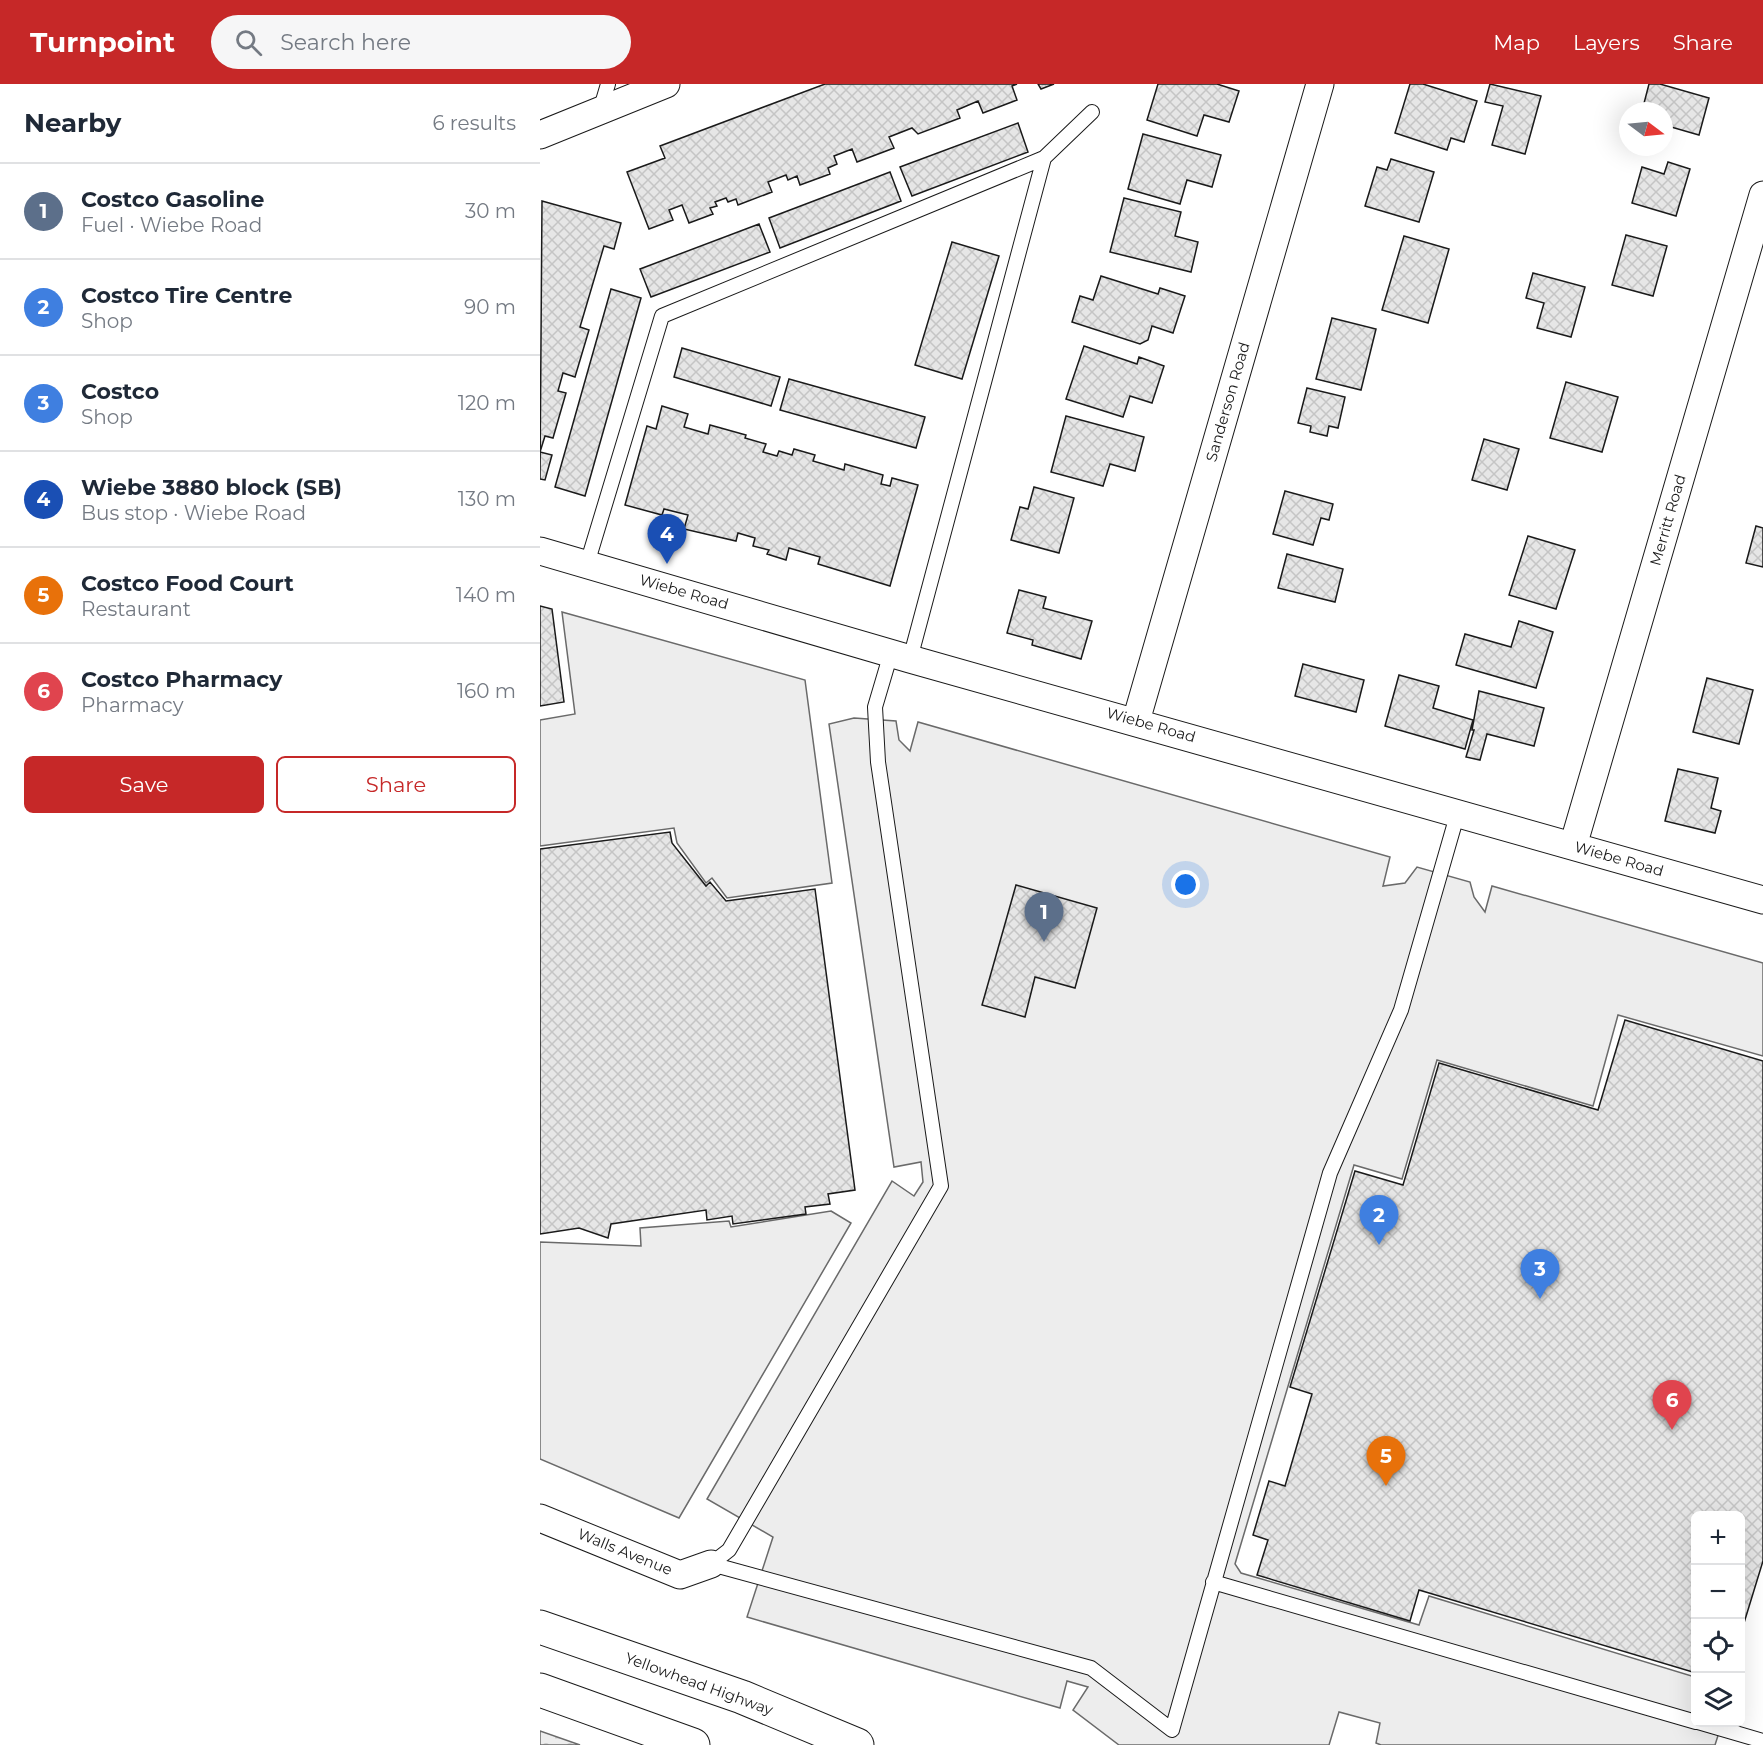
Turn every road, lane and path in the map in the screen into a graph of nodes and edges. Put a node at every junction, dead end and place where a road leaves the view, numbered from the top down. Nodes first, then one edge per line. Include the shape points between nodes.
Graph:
1 (608, 84) edge
2 (666, 84) edge
3 (1320, 84) edge
4 (600, 111) junction
5 (1092, 112) dead end
6 (540, 135) edge
7 (1044, 158) junction
8 (1763, 195) edge
9 (540, 551) edge
10 (587, 564) junction
11 (900, 656) junction
12 (1136, 721) junction
13 (1458, 812) junction
14 (1573, 846) junction
15 (1763, 900) edge
16 (540, 1518) edge
17 (711, 1564) junction
18 (1213, 1582) junction
19 (540, 1627) edge
20 (540, 1690) edge
21 (1691, 1720) edge
22 (1714, 1727) edge
23 (1763, 1741) edge
24 (693, 1745) edge
25 (857, 1745) edge

1 - 4 lane
2 - 4 street
3 - 12 street, Sanderson Road
4 - 6 street
5 - 7 lane
7 - 10 lane via 662,316
7 - 11 lane
8 - 14 street, Merritt Road
9 - 10 street, Wiebe Road
10 - 11 street, Wiebe Road
11 - 12 street, Wiebe Road
11 - 17 lane via 875,707 878,762 941,1186 729,1550
12 - 13 street, Wiebe Road
13 - 14 street, Wiebe Road
13 - 18 lane via 1401,1010 1330,1173
14 - 15 street, Wiebe Road
16 - 17 street, Walls Avenue via 680,1575
17 - 18 lane via 1091,1668 1172,1730
18 - 21 lane
19 - 25 highway, Yellowhead Highway via 742,1697
20 - 24 highway
22 - 23 lane

